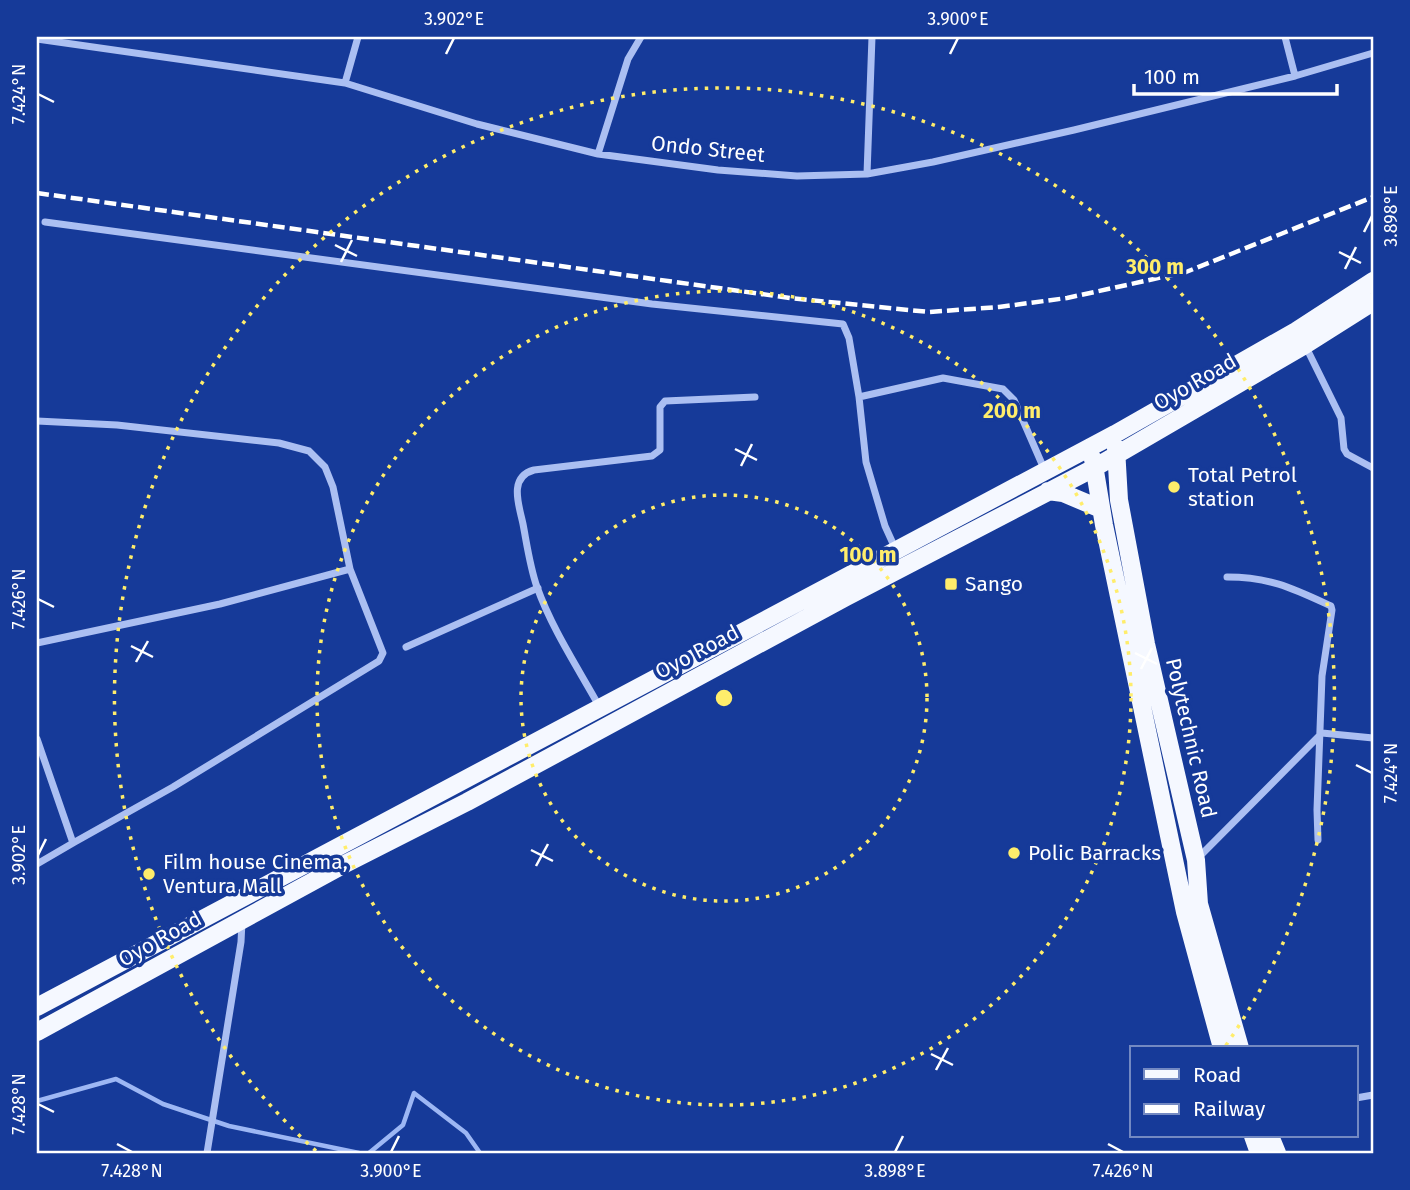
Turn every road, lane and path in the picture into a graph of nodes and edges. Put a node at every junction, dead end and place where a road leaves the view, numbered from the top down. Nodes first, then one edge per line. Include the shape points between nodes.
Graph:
1 (358, 37) edge
2 (640, 37) edge
3 (872, 37) edge
4 (1285, 37) edge
5 (37, 39) edge
6 (1373, 53) edge
7 (1296, 76) junction
8 (345, 83) junction
9 (598, 154) junction
10 (867, 174) junction
11 (44, 222) dead end
12 (1373, 281) edge
13 (1373, 302) edge
14 (1305, 345) junction
15 (755, 397) dead end
16 (859, 397) junction
17 (37, 421) edge
18 (1115, 434) junction
19 (1091, 446) junction
20 (1116, 455) junction
21 (1094, 468) junction
22 (1373, 468) edge
23 (1045, 472) junction
24 (1048, 491) junction
25 (1101, 509) junction
26 (896, 550) junction
27 (350, 569) junction
28 (1227, 577) dead end
29 (538, 588) junction
30 (37, 643) edge
31 (1138, 646) junction
32 (407, 647) dead end
33 (600, 706) junction
34 (564, 726) junction
35 (1322, 733) junction
36 (1373, 738) edge
37 (37, 739) edge
38 (573, 743) junction
39 (1318, 840) dead end
40 (73, 843) junction
41 (1196, 860) junction
42 (37, 864) edge
43 (242, 920) junction
44 (37, 1007) edge
45 (37, 1032) edge
46 (1221, 1046) edge
47 (1239, 1046) edge
48 (207, 1153) edge

1 - 8 street
2 - 9 street via 628,59
3 - 10 street
4 - 7 street
5 - 8 street, Ondo Street
6 - 7 street, Ondo Street
7 - 10 street, Ondo Street
8 - 9 street, Ondo Street via 477,124
9 - 10 street, Ondo Street via 797,176
11 - 16 street via 652,304 843,324
12 - 18 main road, Oyo Road via 1296,331
13 - 14 main road, Oyo Road
14 - 20 main road, Oyo Road
14 - 22 street via 1341,418 1344,449
15 - 29 street via 665,401 660,407 660,450 652,456 522,474 517,485 519,503
16 - 23 street via 943,378 1003,388 1014,400
16 - 26 street via 866,462
17 - 27 street via 117,425 279,443 309,451 325,467 333,487
18 - 19 main road, Oyo Road
18 - 20 main road, Polytechnic Road
19 - 21 main road, Polytechnic Road
19 - 23 main road, Oyo Road
20 - 21 main road, Oyo Road
20 - 31 main road, Polytechnic Road
21 - 24 main road, Oyo Road
21 - 25 main road, Polytechnic Road
23 - 26 main road, Oyo Road
24 - 25 main road
24 - 38 main road, Oyo Road
25 - 31 main road, Polytechnic Road
26 - 33 main road, Oyo Road
27 - 30 street via 220,604
27 - 40 street via 383,653 379,661
28 - 35 street via 1261,578 1331,606 1322,676
29 - 32 street
29 - 33 street
31 - 41 main road, Polytechnic Road
31 - 46 main road, Polytechnic Road via 1185,912
33 - 34 main road, Oyo Road
34 - 38 main road
34 - 44 main road, Oyo Road
35 - 36 street
35 - 39 street
35 - 41 street
37 - 40 street
38 - 43 main road, Oyo Road
40 - 42 street
41 - 47 main road, Polytechnic Road via 1199,904
43 - 45 main road, Oyo Road
43 - 48 street

